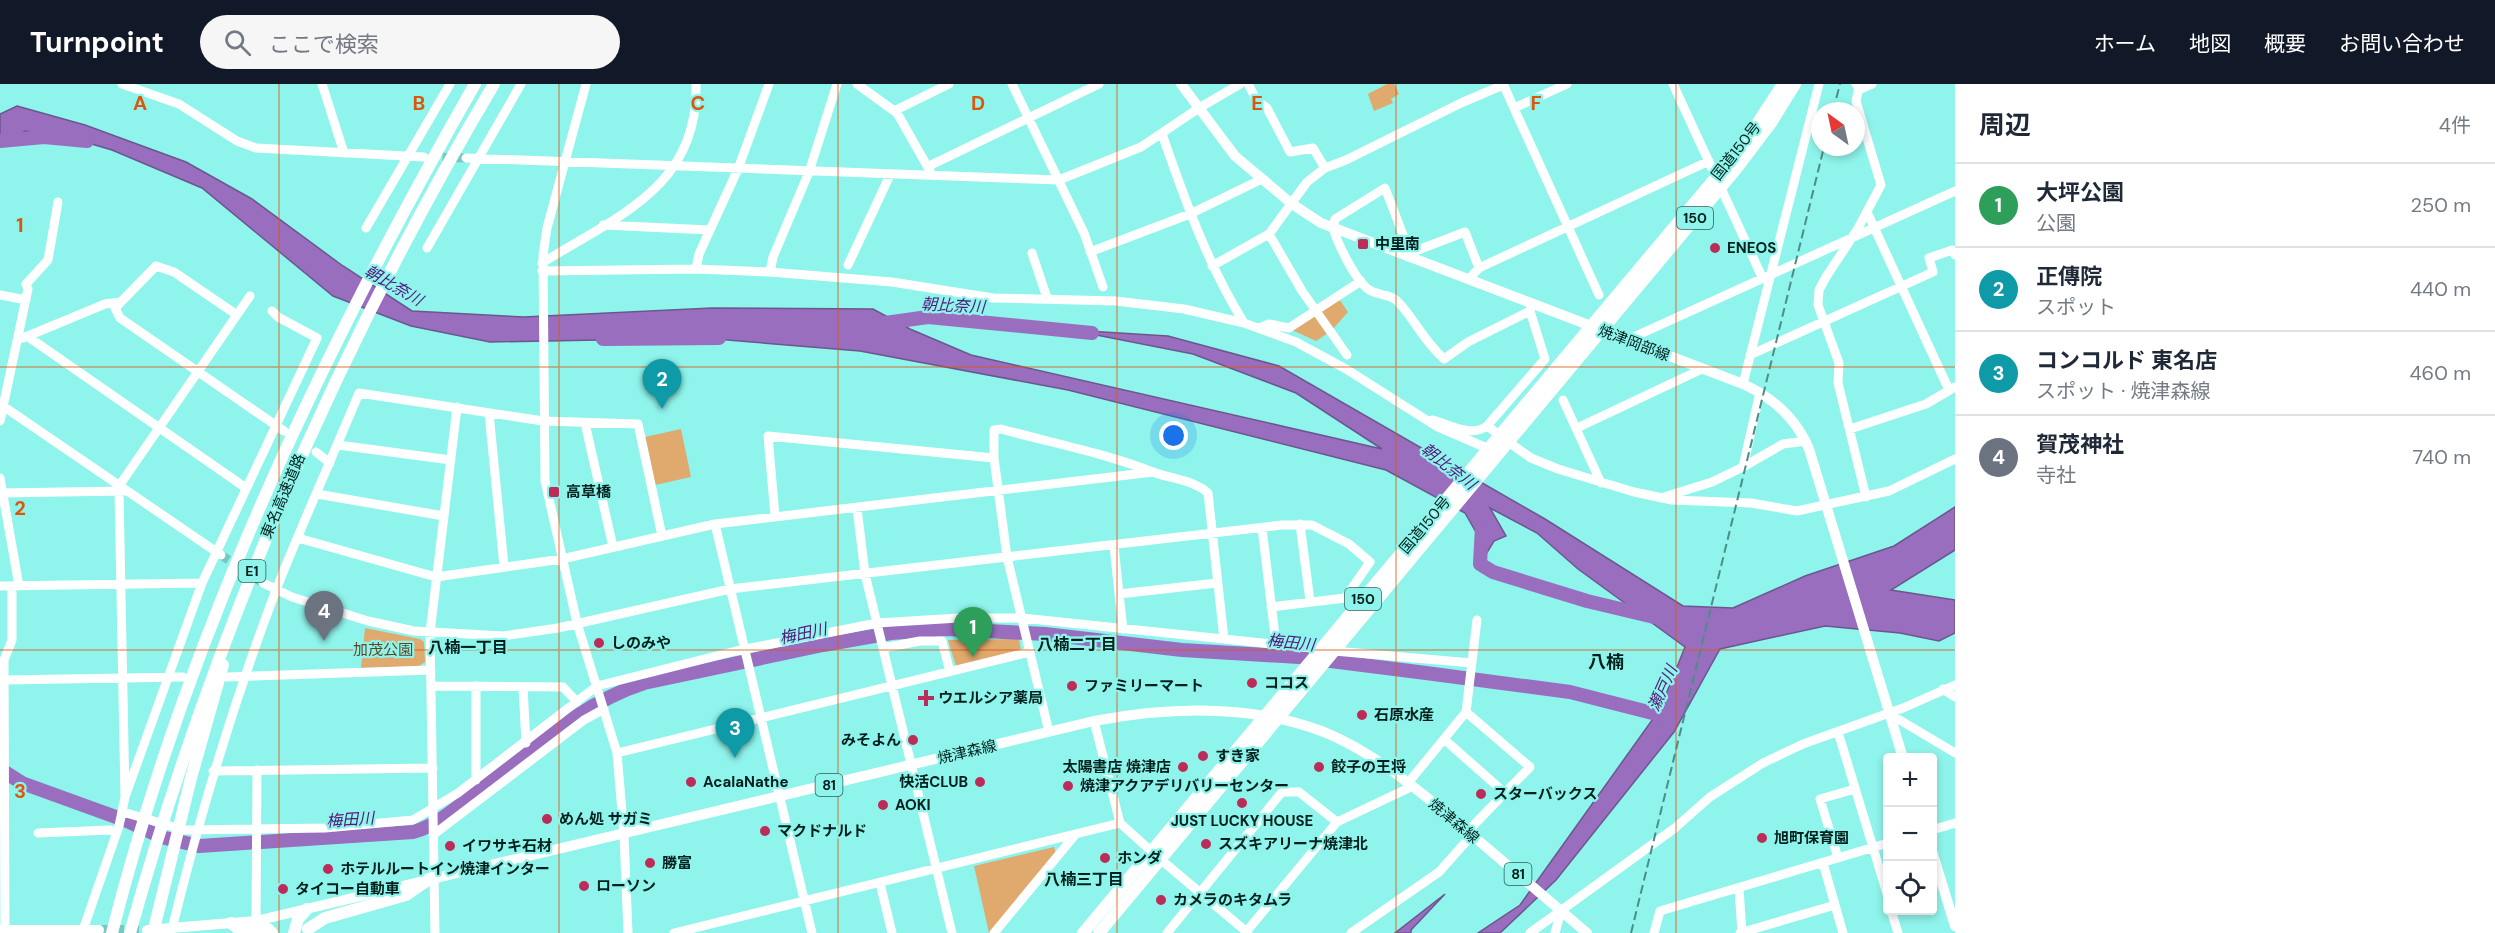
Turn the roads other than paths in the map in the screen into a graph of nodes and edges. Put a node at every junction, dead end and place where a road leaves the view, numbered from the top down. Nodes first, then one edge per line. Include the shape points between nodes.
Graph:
1 (122, 84) edge
2 (322, 84) edge
3 (450, 84) edge
4 (475, 84) edge
5 (494, 84) edge
6 (521, 84) edge
7 (586, 84) edge
8 (696, 84) edge
9 (769, 84) edge
10 (837, 84) edge
11 (857, 84) edge
12 (949, 84) edge
13 (1012, 84) edge
14 (1099, 84) edge
15 (1181, 84) edge
16 (1240, 84) edge
17 (1248, 84) edge
18 (1567, 84) edge
19 (1673, 84) edge
20 (1784, 84) edge
21 (1795, 84) edge
22 (1819, 84) edge
23 (1872, 84) edge
24 (1503, 85) edge
25 (1858, 87) edge
26 (1199, 108) junction
27 (1514, 108) junction
28 (894, 111) junction
29 (1028, 118) junction
30 (1162, 134) junction
31 (344, 153) junction
32 (407, 156) junction
33 (424, 157) tunnel mouth
34 (471, 158) junction
35 (1709, 161) junction
36 (566, 162) junction
37 (676, 166) junction
38 (929, 166) junction
39 (1325, 168) junction
40 (738, 169) junction
41 (809, 172) junction
42 (890, 175) junction
43 (930, 176) junction
44 (1262, 179) junction
45 (1059, 180) junction
46 (1718, 182) junction
47 (1955, 191) edge
48 (58, 202) dead end
49 (1293, 204) junction
50 (1867, 212) junction
51 (1190, 214) junction
52 (603, 225) junction
53 (1567, 227) junction
54 (366, 228) dead end
55 (1333, 228) junction
56 (1875, 228) junction
57 (710, 230) junction
58 (1269, 234) junction
59 (1849, 240) junction
60 (427, 248) dead end
61 (1090, 252) junction
62 (1032, 253) dead end
63 (1409, 255) junction
64 (1955, 255) edge
65 (848, 265) dead end
66 (1212, 266) junction
67 (1479, 268) junction
68 (696, 269) junction
69 (542, 270) junction
70 (770, 272) junction
71 (1766, 275) junction
72 (1469, 279) junction
73 (1361, 280) junction
74 (1902, 286) junction
75 (1103, 287) dead end
76 (0, 295) edge
77 (1599, 295) dead end
78 (250, 296) dead end
79 (1047, 298) junction
80 (26, 300) junction
81 (120, 302) junction
82 (1531, 307) junction
83 (272, 311) dead end
84 (1315, 311) junction
85 (237, 315) junction
86 (1823, 322) junction
87 (1244, 323) junction
88 (1259, 328) junction
89 (1596, 328) junction
90 (23, 338) junction
91 (1627, 340) junction
92 (1750, 355) junction
93 (1347, 356) dead end
94 (1702, 369) junction
95 (198, 371) junction
96 (1743, 384) junction
97 (1952, 388) edge
98 (1760, 392) junction
99 (1563, 400) dead end
100 (2, 405) edge
101 (457, 407) junction
102 (489, 412) junction
103 (1424, 419) junction
104 (0, 421) edge
105 (543, 421) junction
106 (585, 423) junction
107 (275, 424) junction
108 (159, 428) junction
109 (1577, 428) junction
110 (1850, 429) junction
111 (284, 431) dead end
112 (1806, 441) junction
113 (338, 444) junction
114 (1514, 446) dead end
115 (316, 452) dead end
116 (1487, 457) junction
117 (994, 458) junction
118 (1955, 459) edge
119 (451, 460) junction
120 (330, 463) junction
121 (1743, 467) junction
122 (1153, 472) junction
123 (0, 478) edge
124 (1601, 483) junction
125 (246, 488) junction
126 (122, 489) junction
127 (999, 491) junction
128 (1, 493) edge
129 (317, 494) junction
130 (1866, 497) junction
131 (1660, 498) junction
132 (1827, 507) junction
133 (857, 508) junction
134 (444, 516) junction
135 (776, 516) junction
136 (715, 524) junction
137 (1300, 524) junction
138 (1262, 528) junction
139 (1212, 534) junction
140 (662, 536) junction
141 (298, 538) junction
142 (1114, 546) junction
143 (613, 547) junction
144 (218, 554) junction
145 (1007, 557) junction
146 (562, 559) junction
147 (504, 566) junction
148 (865, 574) junction
149 (436, 577) junction
150 (1217, 582) junction
151 (202, 583) junction
152 (263, 583) tunnel mouth
153 (120, 585) junction
154 (0, 586) edge
155 (16, 586) junction
156 (730, 589) junction
157 (276, 591) junction
158 (1119, 594) junction
159 (240, 600) junction
160 (1310, 602) junction
161 (1271, 607) junction
162 (1022, 620) junction
163 (1477, 620) dead end
164 (577, 623) junction
165 (877, 626) junction
166 (1123, 629) junction
167 (430, 633) junction
168 (1224, 639) junction
169 (1276, 644) junction
170 (883, 647) junction
171 (1029, 649) junction
172 (744, 651) junction
173 (1325, 652) junction
174 (1472, 663) junction
175 (431, 670) junction
176 (950, 672) junction
177 (123, 676) junction
178 (227, 676) dead end
179 (245, 676) junction
180 (169, 677) junction
181 (183, 677) dead end
182 (1955, 677) edge
183 (4, 680) junction
184 (596, 685) junction
185 (1955, 685) edge
186 (431, 686) junction
187 (476, 686) junction
188 (523, 687) junction
189 (892, 687) junction
190 (1943, 689) junction
191 (1955, 697) edge
192 (578, 702) junction
193 (603, 708) junction
194 (1887, 709) junction
195 (1466, 712) junction
196 (1264, 717) junction
197 (760, 718) junction
198 (1277, 719) junction
199 (1094, 721) junction
200 (1049, 732) junction
201 (1838, 732) junction
202 (1445, 740) junction
203 (525, 742) junction
204 (616, 753) junction
205 (1901, 753) edge
206 (1955, 753) edge
207 (911, 765) junction
208 (433, 768) junction
209 (213, 771) junction
210 (257, 771) junction
211 (3, 779) edge
212 (476, 780) junction
213 (1410, 785) junction
214 (1855, 789) junction
215 (1505, 793) junction
216 (125, 796) junction
217 (779, 797) junction
218 (433, 810) junction
219 (123, 812) junction
220 (1337, 822) junction
221 (1120, 823) junction
222 (1955, 823) edge
223 (1937, 828) edge
224 (118, 829) junction
225 (257, 831) junction
226 (197, 832) junction
227 (38, 833) dead end
228 (1470, 833) junction
229 (433, 834) junction
230 (624, 835) junction
231 (1074, 836) junction
232 (1883, 844) edge
233 (1873, 848) junction
234 (1156, 855) junction
235 (1839, 858) junction
236 (1935, 861) edge
237 (1823, 863) junction
238 (936, 869) junction
239 (432, 878) junction
240 (1883, 883) edge
241 (880, 884) junction
242 (1739, 888) junction
243 (1200, 893) junction
244 (804, 902) junction
245 (1835, 905) junction
246 (1558, 908) junction
247 (308, 909) junction
248 (1893, 915) edge
249 (256, 921) junction
250 (231, 923) junction
251 (1955, 926) edge
252 (172, 929) junction
253 (99, 930) dead end
254 (3, 931) edge
255 (150, 931) edge
256 (308, 931) edge
257 (83, 932) edge
258 (1247, 932) edge
259 (1554, 932) edge
260 (112, 933) edge
261 (130, 933) edge
262 (272, 933) edge
263 (294, 933) edge
264 (435, 933) edge
265 (628, 933) edge
266 (674, 933) edge
267 (812, 933) edge
268 (892, 933) edge
269 (952, 933) edge
270 (994, 933) edge
271 (1083, 933) edge
272 (1099, 933) edge
273 (1167, 933) edge
274 (1351, 933) edge
275 (1530, 933) edge
276 (1587, 933) edge
277 (1654, 933) edge
278 (1741, 933) edge
279 (1844, 933) edge
280 (1898, 933) edge

1 - 31 street via 179,104 237,141 256,148
2 - 31 street
3 - 32 street
4 - 260 highway, 東名高速道路 / E1 via 384,248 277,472 225,596 150,800
5 - 159 highway, 東名高速道路 / E1 via 354,342 284,491
6 - 34 street
7 - 36 street
8 - 37 street via 695,122
9 - 40 street
10 - 41 street
11 - 28 street
12 - 28 street
13 - 29 street
14 - 29 street
15 - 26 main road, 焼津岡部線
16 - 26 street
17 - 39 street via 1257,101 1267,108 1290,152 1313,148
18 - 27 street
19 - 35 street
20 - 46 highway, 国道150号 / 150
21 - 46 highway, 国道150号 / 150 via 1771,123
22 - 71 street
23 - 25 street
24 - 27 street
24 - 39 street
25 - 50 street via 1856,101 1881,185
26 - 30 street
26 - 44 main road, 焼津岡部線 via 1235,156
27 - 53 street
28 - 38 street
29 - 38 street
29 - 45 street
30 - 45 street via 1141,147
30 - 51 street
31 - 32 street
32 - 33 street
32 - 54 street
34 - 36 street
34 - 60 street
35 - 46 street
35 - 53 street
36 - 37 street
36 - 69 street via 547,228
37 - 40 street
37 - 52 street via 650,195
38 - 43 street
39 - 49 street via 1307,182
40 - 41 street
40 - 57 street
41 - 42 street
41 - 70 street
42 - 43 street
42 - 65 street
43 - 45 street
44 - 49 main road, 焼津岡部線
44 - 51 street
45 - 61 street
46 - 71 street
46 - 89 highway, 国道150号 / 150
47 - 56 street
48 - 80 street via 48,260 26,284
49 - 55 main road, 焼津岡部線
49 - 58 street
50 - 56 street
50 - 59 street
51 - 61 street
51 - 66 street
52 - 57 street
52 - 69 street
53 - 67 street
53 - 77 street
55 - 63 main road, 焼津岡部線
55 - 63 street via 1335,219 1385,188
55 - 73 street via 1349,267
56 - 59 street
56 - 74 street
57 - 68 street
58 - 66 street
58 - 84 street
59 - 71 street
59 - 86 street via 1819,290
61 - 75 street
62 - 79 street
63 - 67 street via 1465,232
63 - 72 main road, 焼津岡部線
64 - 74 street via 1952,250 1929,258 1933,272
66 - 87 street
67 - 72 street
68 - 69 street
68 - 70 street
69 - 105 street
70 - 79 street via 892,282 978,297
71 - 91 street
71 - 92 street
72 - 82 main road, 焼津岡部線
73 - 82 street via 1369,290 1390,295 1400,304 1426,343 1444,360
73 - 84 street
74 - 86 street
74 - 97 street
76 - 80 street
78 - 85 street
79 - 87 street via 1145,303
80 - 90 street
81 - 85 street via 156,266 174,272
81 - 90 street via 105,304
81 - 95 street via 115,308 120,318
82 - 89 main road, 焼津岡部線
82 - 103 street via 1545,359 1490,429 1474,431
83 - 107 street via 317,338
84 - 88 street via 1289,328 1269,324
84 - 93 street
85 - 95 street
86 - 92 street
86 - 110 street via 1839,363 1838,383
87 - 88 street
88 - 103 street via 1323,356
89 - 91 main road, 焼津岡部線
89 - 116 highway, 国道150号 / 150
90 - 100 street
90 - 108 street
91 - 94 main road, 焼津岡部線
92 - 96 street
94 - 96 main road, 焼津岡部線
94 - 109 street
95 - 107 street
95 - 108 street
96 - 98 main road, 焼津岡部線
97 - 110 street via 1926,404
98 - 112 main road, 焼津岡部線 via 1785,411
98 - 121 street
99 - 109 street
100 - 104 street
100 - 126 street
101 - 102 street
101 - 113 street via 359,393
101 - 119 street
102 - 105 street
102 - 147 street
103 - 116 street
105 - 106 street
105 - 146 street via 545,481
106 - 140 street via 638,424
106 - 143 street
107 - 111 street
107 - 125 street
108 - 125 street
108 - 126 street
109 - 124 street
110 - 130 street
112 - 121 street via 1783,444
112 - 132 main road, 焼津岡部線
113 - 119 street
113 - 120 street
114 - 124 street via 1531,458
115 - 120 street
116 - 173 highway, 国道150号 / 150
117 - 122 street via 992,436 994,430 1001,429 1131,462
117 - 127 street
117 - 135 street via 768,436
118 - 130 street via 1900,487
119 - 134 street
120 - 129 street
121 - 131 street via 1712,482
122 - 127 street
122 - 139 street via 1201,486 1208,493
123 - 128 street
124 - 131 street
125 - 144 street
126 - 128 street
126 - 144 street
126 - 153 street
127 - 133 street
127 - 145 street
128 - 155 street
129 - 134 street
129 - 141 street
130 - 132 street
131 - 132 street via 1797,510
132 - 194 main road, 焼津岡部線
133 - 135 street
133 - 148 street
134 - 149 street
135 - 136 street
136 - 140 street
136 - 156 street
137 - 138 street
137 - 160 street
137 - 160 street via 1312,525 1349,544 1370,562 1345,598
138 - 139 street
138 - 161 street
139 - 142 street
139 - 150 street
140 - 143 street
141 - 149 street
141 - 157 street
142 - 145 street
142 - 158 street
143 - 146 street
144 - 151 street
145 - 148 street
145 - 162 street
146 - 147 street
146 - 164 street
147 - 149 street
148 - 156 street
148 - 165 street
149 - 167 street
150 - 158 street
150 - 168 street
151 - 153 street
151 - 180 street
152 - 157 street
153 - 155 street
153 - 177 street
154 - 155 street
155 - 183 street
156 - 164 street
156 - 172 street
157 - 167 street via 368,621
157 - 179 street
158 - 166 street
159 - 255 highway
159 - 261 highway, 東名高速道路 / E1 via 153,849
160 - 161 street
161 - 169 street
162 - 165 street via 959,618
162 - 166 street
162 - 171 street
163 - 174 street
164 - 167 street via 503,636
164 - 184 street
165 - 170 street
165 - 172 street
166 - 168 street
167 - 175 street
168 - 169 street
169 - 173 street
170 - 176 street via 942,641
170 - 189 street
171 - 176 street
171 - 200 street
172 - 184 street
172 - 197 street
173 - 174 street
173 - 196 highway, 国道150号 / 150 via 1304,667
173 - 198 highway, 国道150号 / 150 via 1318,669
174 - 195 street
175 - 179 street
175 - 186 street
176 - 189 street
177 - 180 street
177 - 183 street
177 - 216 street
178 - 179 street
179 - 209 street
180 - 181 street
180 - 216 street
182 - 190 street
183 - 211 street
184 - 192 street
184 - 193 street
185 - 190 street
186 - 187 street
186 - 208 street
187 - 188 street
187 - 212 street
188 - 192 street via 563,687
188 - 203 street
189 - 197 street
189 - 207 street
190 - 191 street
190 - 194 street
192 - 203 street
193 - 204 street
193 - 229 street
194 - 201 street
194 - 205 main road, 焼津岡部線
194 - 206 street
195 - 202 street
195 - 215 street via 1530,767
196 - 198 main road, 焼津森線 / 81
196 - 199 main road, 焼津森線 / 81 via 1183,710
196 - 234 highway, 国道150号 / 150
197 - 204 street
197 - 217 street
198 - 213 main road, 焼津森線 / 81 via 1346,742
198 - 234 highway, 国道150号 / 150
199 - 200 main road, 焼津森線 / 81
199 - 221 street
200 - 207 main road, 焼津森線 / 81
201 - 214 street
201 - 246 street via 1773,758 1735,780 1675,828
202 - 213 street
202 - 215 street
203 - 212 street
204 - 230 street
207 - 217 main road, 焼津森線 / 81
207 - 238 street
208 - 210 street
208 - 218 street
209 - 210 street
209 - 226 street
210 - 225 street
211 - 254 street
212 - 218 street
213 - 220 street
213 - 228 main road, 焼津森線 / 81
214 - 233 street
214 - 235 street via 1820,799
215 - 228 street
216 - 219 street
217 - 230 main road, 焼津森線 / 81
217 - 244 street
218 - 225 street via 393,824
218 - 229 street
219 - 224 street
219 - 226 street via 174,829
220 - 243 street via 1299,792 1282,792
220 - 258 street
221 - 231 street
221 - 234 street
222 - 223 street
224 - 227 street
224 - 257 street
225 - 226 street
225 - 249 street
226 - 252 street
228 - 246 main road, 焼津森線 / 81
228 - 274 street via 1439,872
229 - 239 street
230 - 239 main road, 焼津森線 / 81
230 - 265 street
231 - 238 street
231 - 270 street
232 - 233 street
233 - 235 street
233 - 240 street
234 - 243 street
234 - 271 highway, 国道150号 / 150
234 - 272 highway, 国道150号 / 150
235 - 237 street
236 - 251 main road
237 - 242 street
237 - 245 street
238 - 241 street
238 - 269 street
239 - 247 main road, 焼津森線 / 81
239 - 256 highway via 406,896 325,918
239 - 264 street
241 - 244 street
241 - 268 street
242 - 277 street via 1660,910
242 - 278 street
243 - 258 street
243 - 273 street
244 - 266 street
244 - 267 street
245 - 278 street
245 - 279 street
246 - 259 street
246 - 275 street
246 - 276 main road, 焼津森線 / 81
247 - 249 main road, 焼津森線 / 81
247 - 256 highway
247 - 263 highway via 298,919
248 - 280 street
249 - 250 main road, 焼津森線 / 81
250 - 252 main road, 焼津森線 / 81
250 - 262 highway via 240,930 268,929
252 - 255 main road, 焼津森線 / 81
253 - 257 main road
254 - 257 main road

